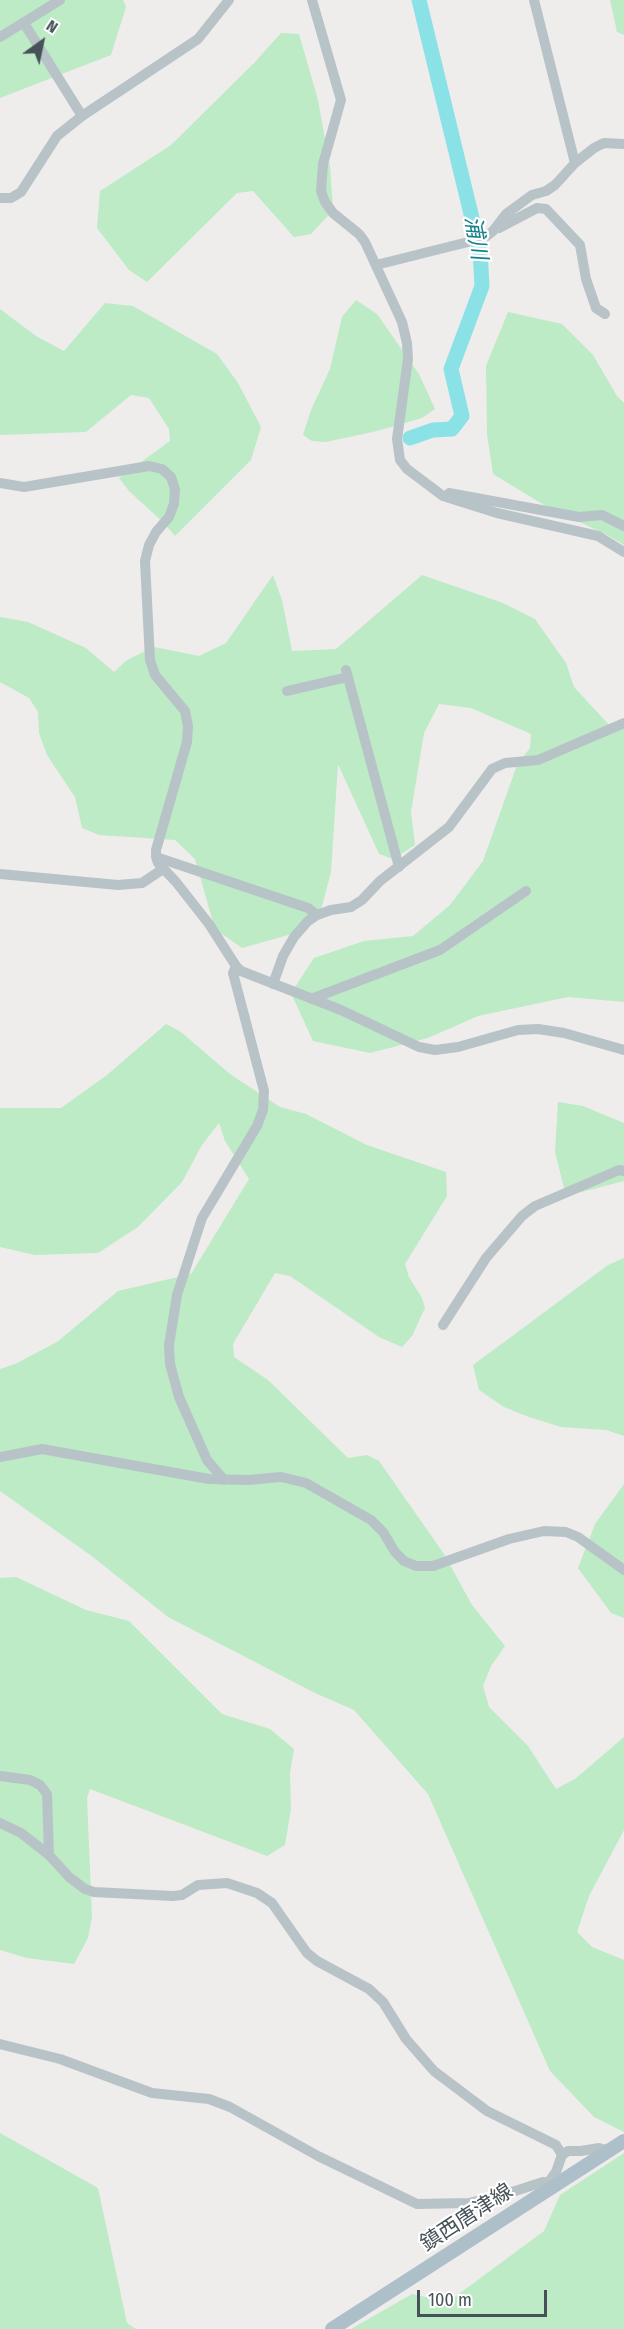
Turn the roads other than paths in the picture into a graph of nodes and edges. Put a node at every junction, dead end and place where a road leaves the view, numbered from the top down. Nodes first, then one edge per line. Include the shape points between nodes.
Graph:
1 (60, 0) edge
2 (229, 0) edge
3 (312, 0) edge
4 (534, 0) edge
5 (24, 23) junction
6 (0, 37) edge
7 (82, 116) junction
8 (624, 144) edge
9 (575, 163) junction
10 (0, 198) edge
11 (493, 231) junction
12 (376, 265) junction
13 (605, 314) dead end
14 (0, 483) edge
15 (443, 496) junction
16 (624, 526) edge
17 (624, 552) edge
18 (287, 691) dead end
19 (624, 723) edge
20 (156, 857) junction
21 (399, 867) junction
22 (164, 869) junction
23 (0, 874) edge
24 (526, 891) dead end
25 (317, 915) junction
26 (236, 966) junction
27 (273, 984) junction
28 (311, 999) junction
29 (624, 1050) edge
30 (624, 1171) edge
31 (443, 1325) dead end
32 (0, 1457) edge
33 (224, 1480) junction
34 (624, 1570) edge
35 (0, 1776) edge
36 (0, 1823) edge
37 (49, 1855) junction
38 (0, 2044) edge
39 (624, 2141) edge
40 (610, 2151) junction
41 (562, 2155) junction
42 (549, 2186) junction
43 (332, 2329) edge

1 - 5 street
2 - 7 street via 198,39
3 - 12 street via 341,100 323,164 321,191 333,213 359,234
4 - 9 street
5 - 6 street
5 - 7 street
7 - 10 street via 57,136 21,192 11,198
8 - 9 street via 604,143
9 - 11 street via 555,185 532,195 506,214
11 - 12 street via 484,238
11 - 13 street via 537,208 546,209 579,245 596,308
12 - 15 street via 402,322 407,343 397,451 407,469
14 - 20 street via 24,487 149,466 162,469 171,477 174,504 149,545 145,561 150,660 155,675 185,711 188,726
15 - 16 street via 449,493 579,517 602,515
15 - 17 street via 598,536
18 - 21 street via 347,674
19 - 21 street via 538,760 505,763 492,769 449,827
20 - 22 street
20 - 25 street via 308,908
21 - 25 street via 351,907
22 - 23 street via 142,883 118,885
22 - 26 street via 209,924
24 - 28 street via 440,950
25 - 27 street via 294,937
26 - 27 street via 247,975
26 - 33 street via 233,973 264,1090 263,1110 202,1218 177,1295 169,1345 179,1397 207,1460
27 - 28 street
28 - 29 street via 418,1047 435,1050 538,1029
30 - 31 street via 535,1206 522,1216 486,1258
32 - 33 street via 42,1449
33 - 34 street via 281,1476 306,1483 371,1520 395,1552 416,1566 433,1566 509,1539 555,1531 578,1537
35 - 37 street via 30,1780 47,1794
36 - 37 street via 21,1833
37 - 41 street via 69,1877 94,1892 173,1896 198,1885 227,1883 257,1893 272,1903 307,1953 369,1989 383,2002 406,2039 434,2071 487,2111 556,2145
38 - 42 street via 60,2059 152,2093 209,2099 230,2107 417,2204 469,2203 543,2182
39 - 40 main road, 鎮西唐津線
40 - 41 street via 599,2148
40 - 42 main road, 鎮西唐津線
41 - 42 street
42 - 43 main road, 鎮西唐津線

